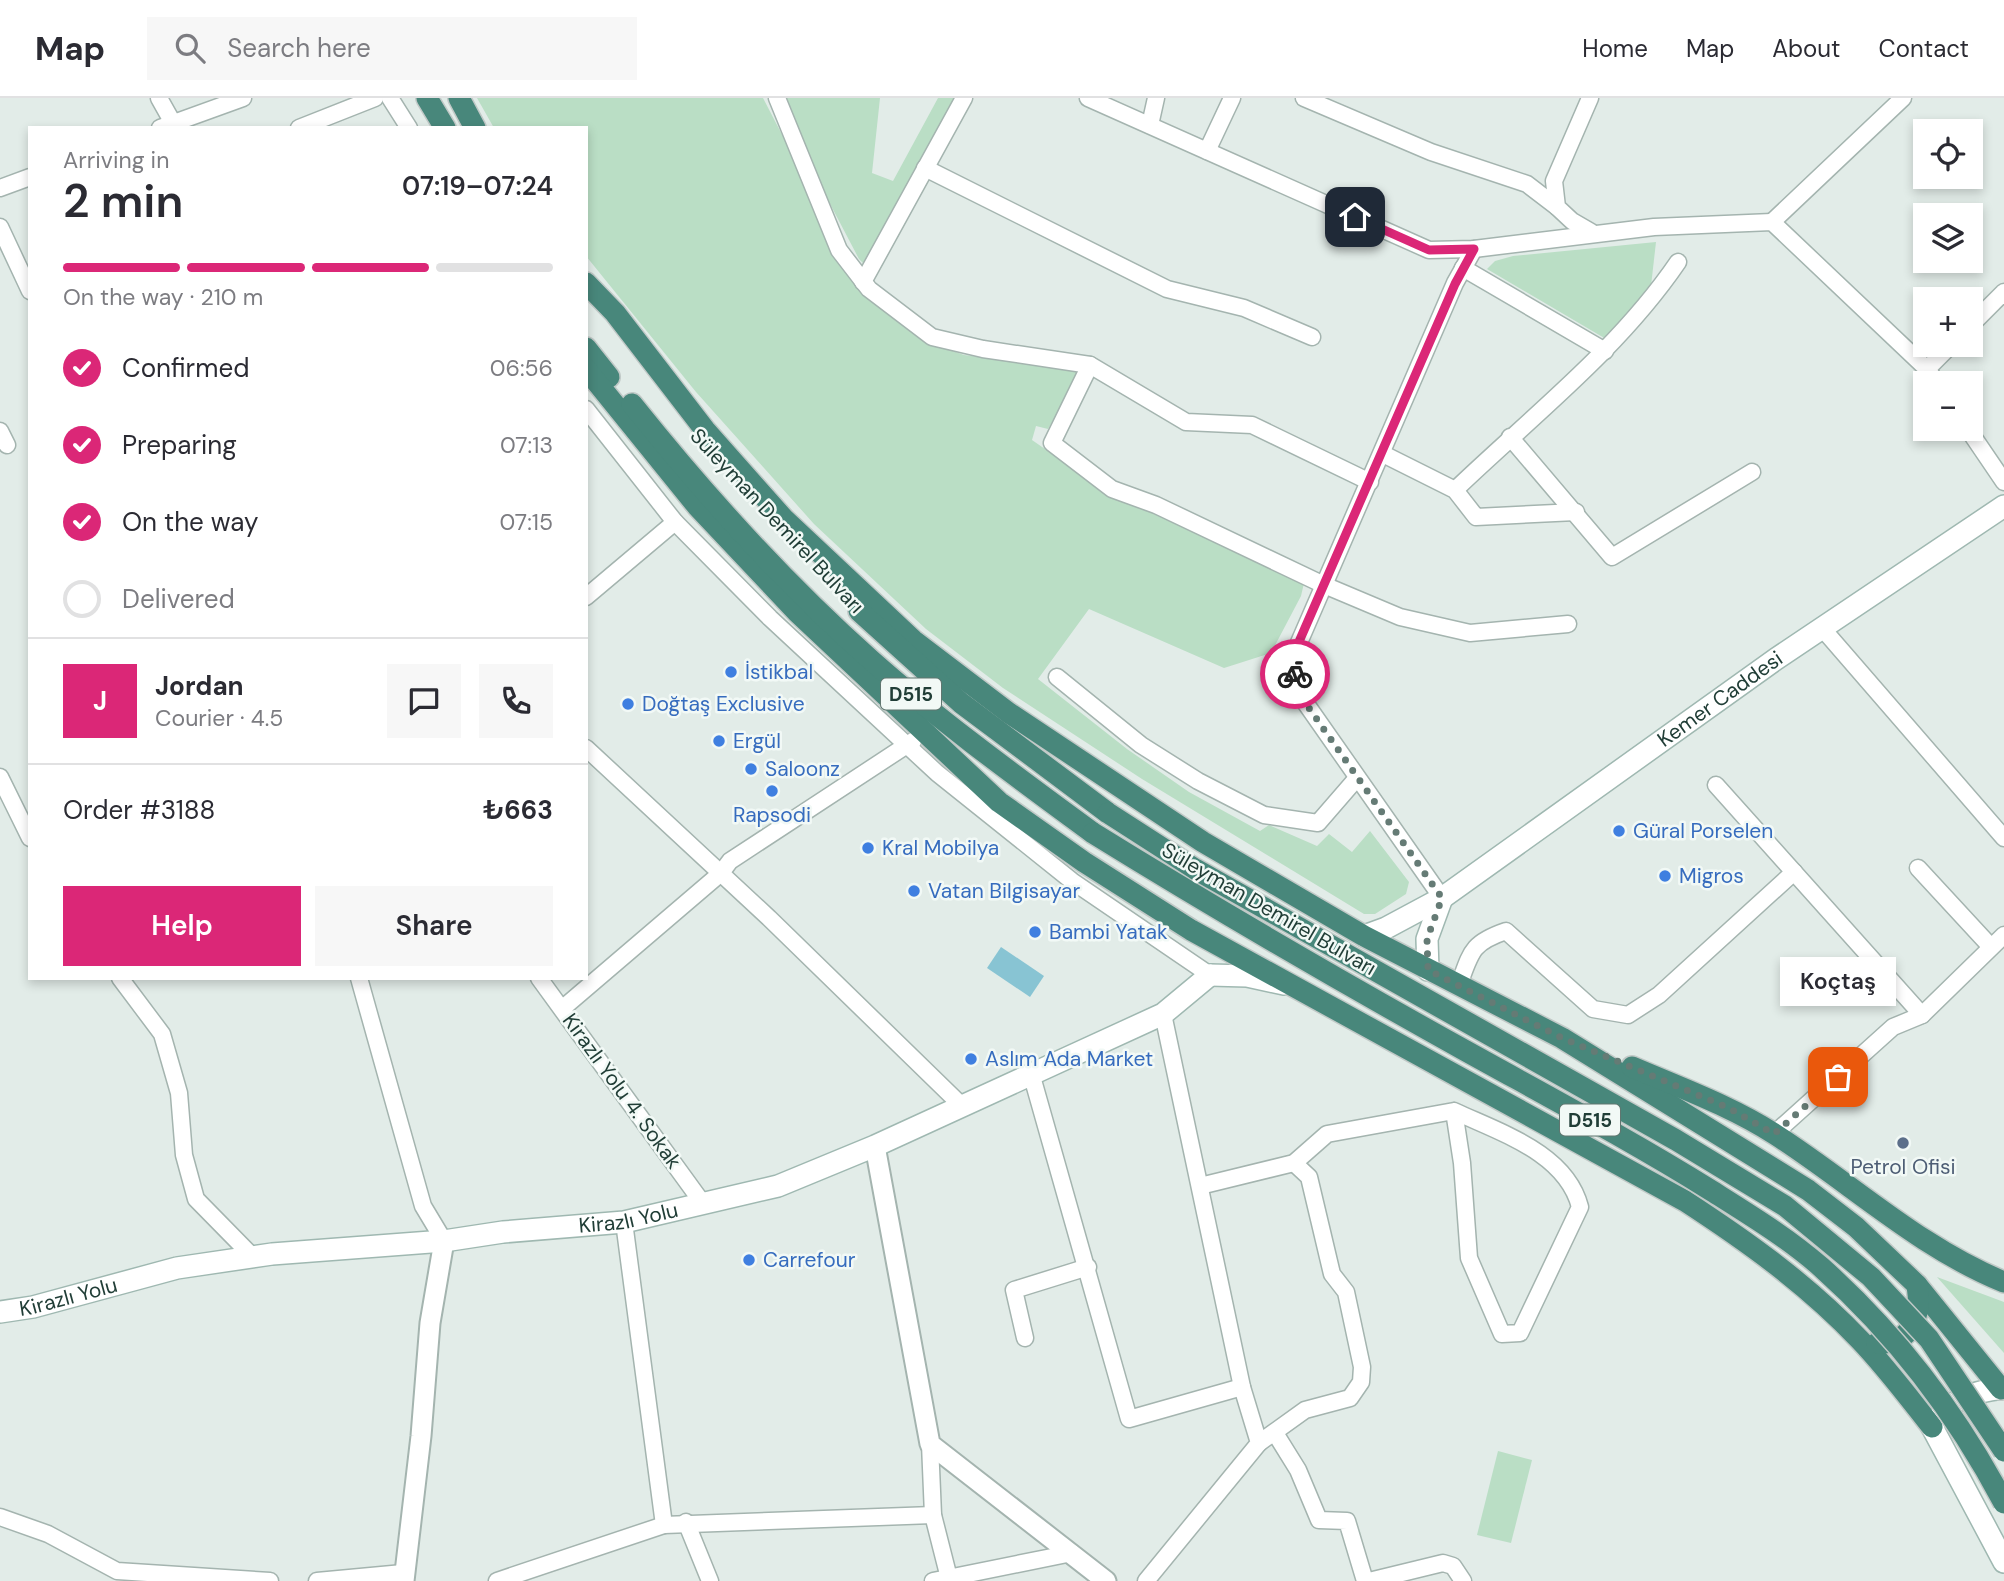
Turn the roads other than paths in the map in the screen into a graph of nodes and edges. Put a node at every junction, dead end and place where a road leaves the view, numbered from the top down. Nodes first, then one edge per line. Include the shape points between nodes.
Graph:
1 (159, 98) edge
2 (243, 98) edge
3 (375, 98) edge
4 (390, 98) edge
5 (427, 98) edge
6 (459, 98) edge
7 (777, 98) edge
8 (964, 98) edge
9 (1088, 98) edge
10 (1156, 98) edge
11 (1232, 98) edge
12 (1304, 98) edge
13 (1590, 98) edge
14 (1903, 98) edge
15 (166, 125) edge
16 (1150, 125) junction
17 (304, 126) edge
18 (408, 126) edge
19 (444, 126) edge
20 (474, 126) edge
21 (1207, 151) junction
22 (925, 169) junction
23 (28, 178) edge
24 (0, 188) edge
25 (1557, 207) junction
26 (1772, 222) junction
27 (0, 227) edge
28 (1591, 232) junction
29 (1474, 249) junction
30 (1678, 262) dead end
31 (1463, 268) junction
32 (863, 282) junction
33 (588, 285) edge
34 (28, 287) edge
35 (2004, 292) edge
36 (588, 297) edge
37 (1983, 313) edge
38 (1312, 337) dead end
39 (588, 350) edge
40 (1605, 351) junction
41 (1939, 357) edge
42 (1090, 365) junction
43 (1927, 369) joint
44 (588, 371) edge
45 (588, 412) edge
46 (1510, 437) junction
47 (1976, 441) edge
48 (1383, 454) junction
49 (1752, 472) dead end
50 (1370, 482) junction
51 (2004, 482) edge
52 (1455, 490) junction
53 (2004, 506) edge
54 (1576, 512) junction
55 (675, 522) junction
56 (1324, 585) junction
57 (588, 595) edge
58 (1568, 624) dead end
59 (1822, 628) junction
60 (1057, 677) dead end
61 (916, 740) junction
62 (588, 750) edge
63 (0, 777) edge
64 (1357, 778) junction
65 (1716, 785) dead end
66 (28, 834) edge
67 (2004, 838) edge
68 (1918, 868) dead end
69 (1794, 872) junction
70 (721, 873) junction
71 (1442, 898) junction
72 (1191, 930) junction
73 (2004, 935) edge
74 (1364, 936) junction
75 (1991, 947) junction
76 (1428, 970) junction
77 (1210, 975) junction
78 (122, 980) edge
79 (360, 980) edge
80 (541, 980) edge
81 (1459, 985) junction
82 (1300, 988) junction
83 (563, 1008) junction
84 (1163, 1014) junction
85 (1922, 1016) junction
86 (1562, 1038) junction
87 (1031, 1073) junction
88 (961, 1105) junction
89 (1454, 1111) junction
90 (1774, 1134) junction
91 (874, 1146) junction
92 (1294, 1163) junction
93 (1200, 1186) junction
94 (704, 1205) junction
95 (624, 1222) junction
96 (444, 1241) junction
97 (253, 1256) junction
98 (1088, 1267) junction
99 (2004, 1282) edge
100 (1917, 1285) junction
101 (0, 1312) edge
102 (1025, 1338) dead end
103 (1861, 1340) junction
104 (1242, 1387) junction
105 (2003, 1390) edge
106 (1932, 1427) junction
107 (1275, 1433) junction
108 (1259, 1443) junction
109 (930, 1444) junction
110 (2004, 1452) edge
111 (1958, 1473) junction
112 (2004, 1503) edge
113 (933, 1514) junction
114 (0, 1517) edge
115 (686, 1522) junction
116 (664, 1525) junction
117 (1072, 1553) junction
118 (2004, 1562) edge
119 (403, 1577) edge
120 (941, 1579) edge
121 (270, 1581) edge
122 (317, 1581) edge
123 (497, 1581) edge
124 (710, 1581) edge
125 (1106, 1581) edge
126 (1146, 1581) edge
127 (1367, 1581) edge
128 (1463, 1581) edge

1 - 15 street
2 - 15 street
3 - 17 street
4 - 18 street
5 - 19 highway
6 - 20 highway
7 - 32 street via 839,250
8 - 22 street
9 - 16 street
10 - 16 street
11 - 21 street
12 - 25 street via 1430,152 1527,184
13 - 25 street via 1554,181
14 - 26 street
16 - 21 street
21 - 29 street via 1429,250
22 - 32 street
22 - 38 street via 1167,289 1244,308
23 - 24 street
25 - 28 street
26 - 28 street
26 - 43 street
27 - 34 street
28 - 29 street
29 - 31 street
30 - 40 street via 1654,299
31 - 40 street
31 - 48 street
32 - 42 street via 932,337
33 - 74 highway via 784,519 913,640 1117,787
35 - 37 street
36 - 110 highway, Süleyman Demirel Bulvarı / D515, bridge via 681,419 821,575 961,703 1108,813 1195,869 1785,1206 1871,1277 1929,1339
39 - 112 highway, Süleyman Demirel Bulvarı / D515, bridge via 664,444 820,611 944,722 1093,833 1256,934 1663,1161 1764,1223 1820,1266 1932,1385 1977,1451
40 - 46 street
41 - 43 street
42 - 50 street via 1186,422 1252,425
42 - 56 street via 1052,443 1112,489 1156,505
44 - 61 highway via 697,506
45 - 55 street
46 - 52 street
46 - 54 street
47 - 51 street
48 - 50 street
48 - 52 street
49 - 54 street via 1612,557
50 - 56 street
52 - 54 street via 1476,517
53 - 59 main road, Kemer Caddesi
55 - 57 street
55 - 61 street via 770,618
56 - 58 street via 1400,617 1470,633
56 - 64 street via 1291,660 1302,698
59 - 67 street
59 - 71 main road, Kemer Caddesi
60 - 64 street via 1141,745 1264,815 1318,823
61 - 70 street via 730,861
61 - 72 highway via 1084,862
61 - 77 street via 990,819
62 - 70 street
63 - 66 street
64 - 71 street
65 - 69 street
68 - 75 street
69 - 81 street via 1659,995 1628,1015 1593,1009 1506,931 1482,939 1469,955
69 - 85 street
70 - 83 street
70 - 88 street
71 - 74 main road, Kemer Caddesi
71 - 76 main road via 1427,939
72 - 77 main road via 1209,948
72 - 82 highway
73 - 75 street
74 - 76 highway
75 - 85 street
76 - 81 highway
77 - 82 main road via 1247,976
77 - 84 main road, Kirazlı Yolu
78 - 97 street via 162,1034 179,1093 184,1155 197,1199
79 - 96 street via 423,1206
80 - 83 street, Kirazlı Yolu 4. Sokak
81 - 86 highway
82 - 103 highway via 1685,1200 1781,1267
83 - 94 street, Kirazlı Yolu 4. Sokak
84 - 87 main road, Kirazlı Yolu
84 - 93 street
85 - 90 street via 1893,1027
86 - 90 highway via 1729,1108
86 - 100 highway via 1808,1189
87 - 88 main road, Kirazlı Yolu
87 - 98 street
88 - 91 main road, Kirazlı Yolu
89 - 89 street via 1469,1258 1502,1335 1520,1334 1580,1207 1575,1188 1539,1153
89 - 92 street via 1327,1134
90 - 99 highway via 1939,1249
91 - 94 main road, Kirazlı Yolu via 778,1186
91 - 109 street
92 - 93 street
92 - 107 street via 1310,1177 1332,1274 1346,1292 1362,1382 1350,1398 1304,1410
93 - 104 street
94 - 95 main road, Kirazlı Yolu
95 - 96 main road, Kirazlı Yolu
95 - 116 street
96 - 97 main road, Kirazlı Yolu
96 - 119 street via 430,1323
97 - 101 main road, Kirazlı Yolu via 177,1268
98 - 102 street via 1014,1290
98 - 104 street via 1129,1419
100 - 103 highway via 1919,1317 1910,1330 1886,1343
100 - 105 highway
103 - 106 highway
104 - 108 street
105 - 106 main road via 1961,1397 1940,1413
106 - 111 main road
107 - 108 street
107 - 127 street via 1298,1470 1319,1520 1347,1521
108 - 126 street
109 - 113 street
109 - 117 street
110 - 111 main road
111 - 118 main road
113 - 115 street
113 - 120 street
114 - 121 street via 48,1534 117,1571
115 - 116 street
115 - 124 street
116 - 123 street
117 - 120 street
117 - 125 street
119 - 122 street
127 - 128 street via 1443,1563 1453,1566

